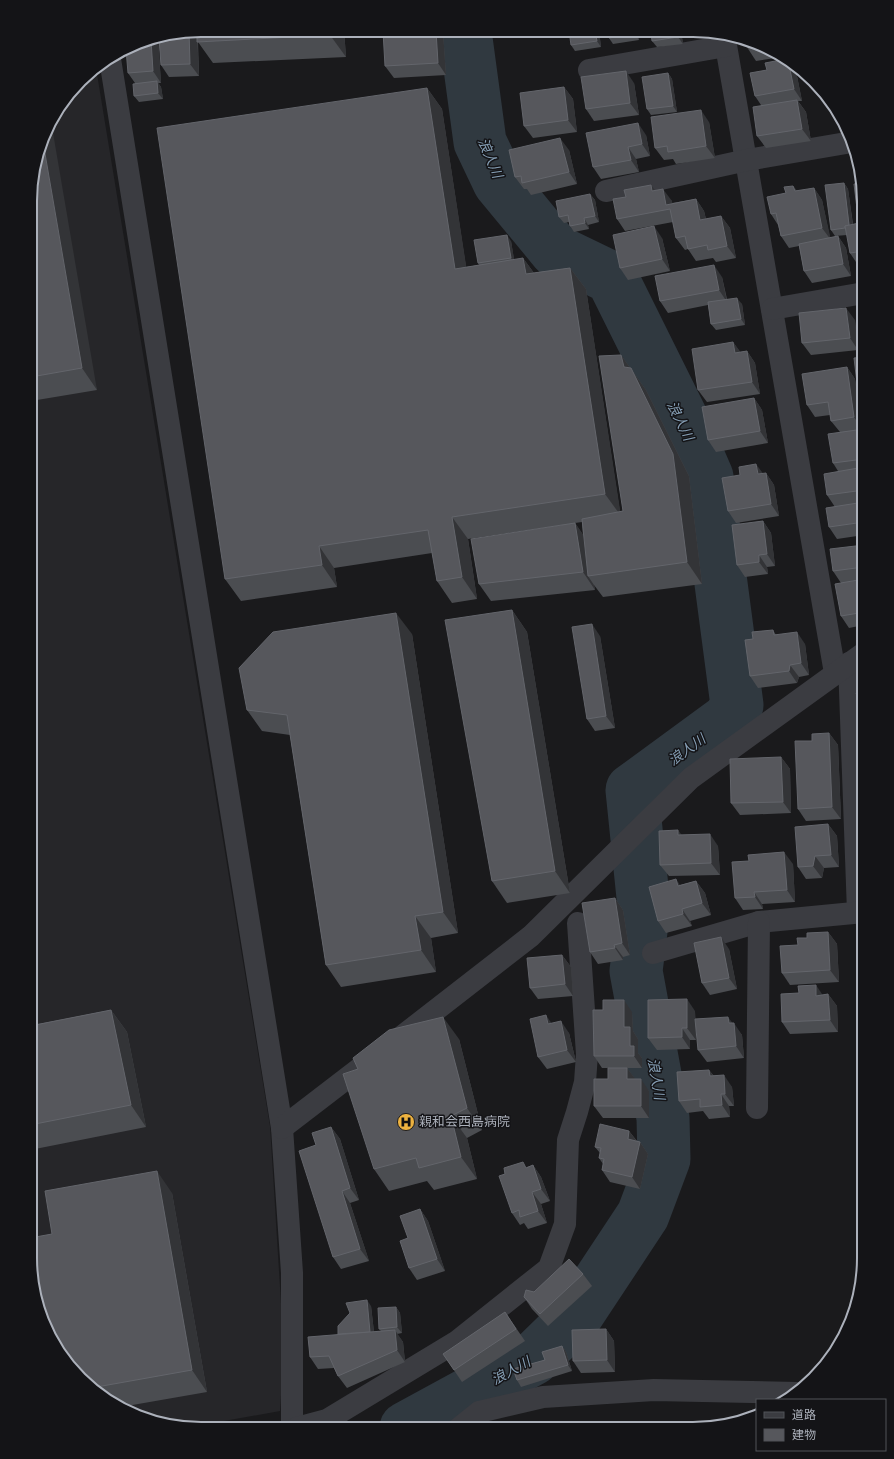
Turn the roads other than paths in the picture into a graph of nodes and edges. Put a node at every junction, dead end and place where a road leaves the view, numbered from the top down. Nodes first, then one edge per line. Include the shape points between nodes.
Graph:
1 (725, 40) edge
2 (111, 64) edge
3 (588, 70) dead end
4 (846, 143) edge
5 (746, 160) junction
6 (606, 191) dead end
7 (857, 294) edge
8 (772, 309) junction
9 (849, 663) edge
10 (857, 829) edge
11 (857, 912) edge
12 (759, 922) junction
13 (578, 923) dead end
14 (653, 953) dead end
15 (757, 1108) dead end
16 (282, 1128) junction
17 (786, 1393) edge
18 (292, 1422) edge
19 (320, 1422) edge
20 (466, 1422) edge

1 - 3 street
1 - 5 street
2 - 16 street
4 - 5 street
5 - 6 street
5 - 8 street
7 - 8 street
8 - 9 street
9 - 10 street
9 - 16 street via 692,778 531,936
11 - 12 street
12 - 14 street
12 - 15 street
13 - 19 street via 587,1054 585,1082 568,1140 565,1224 549,1268 456,1342 327,1420
16 - 18 street via 292,1273
17 - 20 street via 654,1390 543,1397 479,1412

